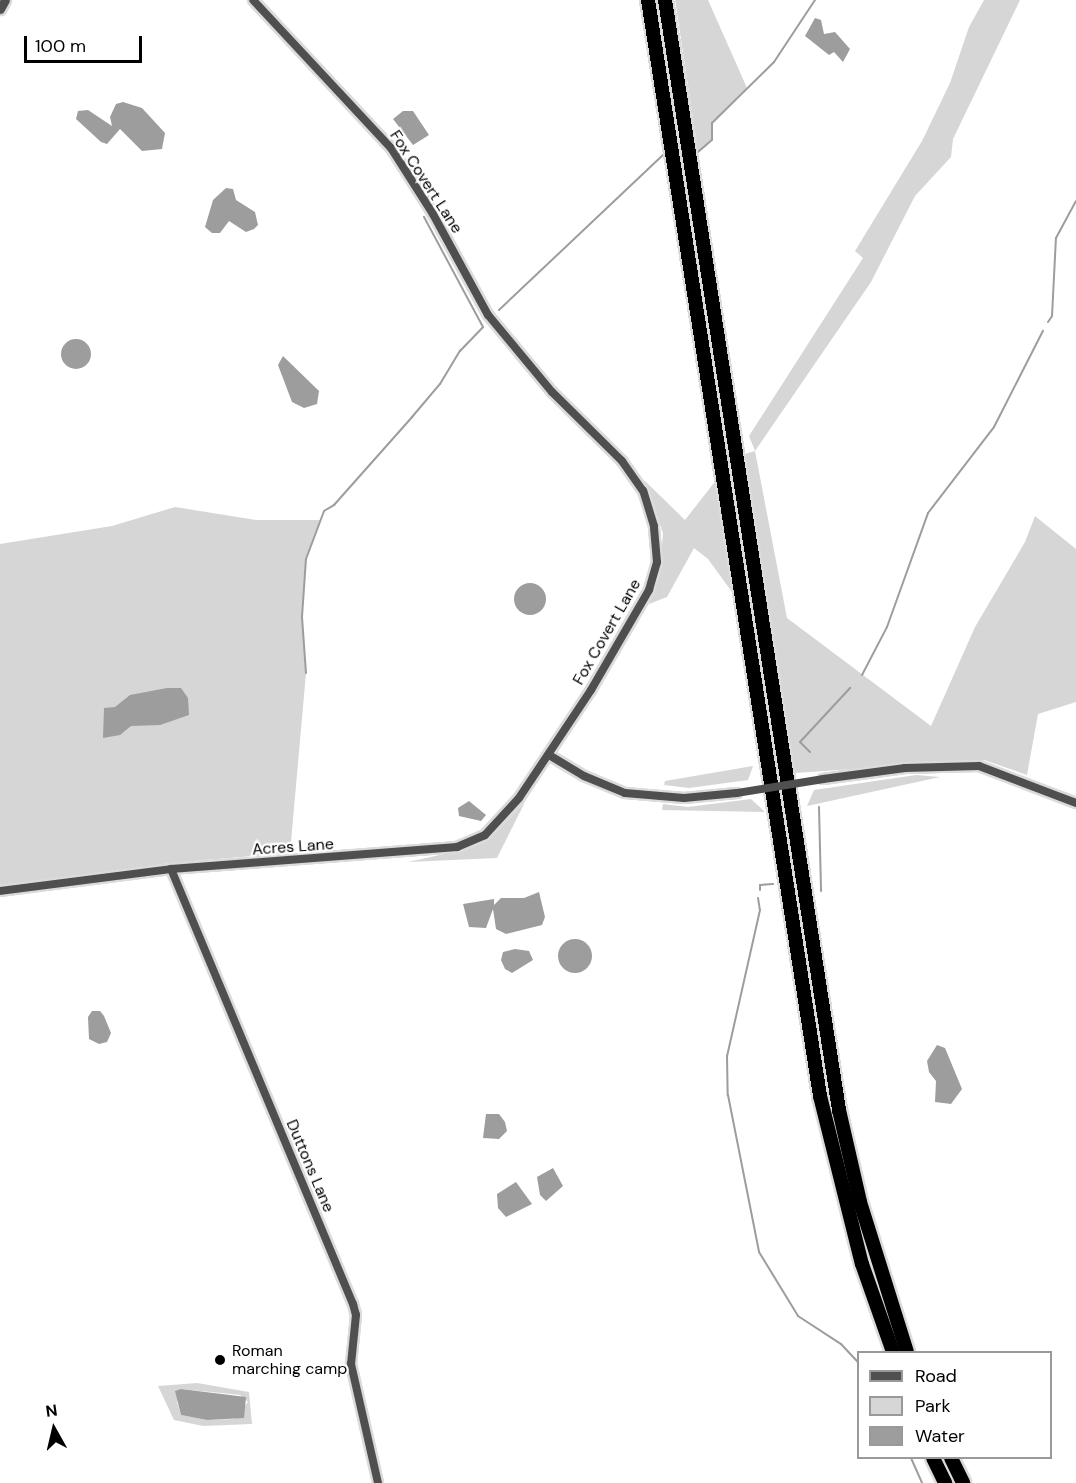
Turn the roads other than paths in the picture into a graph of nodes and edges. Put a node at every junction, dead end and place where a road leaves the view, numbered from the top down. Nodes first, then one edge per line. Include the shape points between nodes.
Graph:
1 (5, 0) edge
2 (253, 0) edge
3 (648, 0) edge
4 (665, 0) edge
5 (0, 9) edge
6 (549, 756) junction
7 (1076, 803) edge
8 (171, 869) junction
9 (0, 891) edge
10 (892, 1351) edge
11 (906, 1351) edge
12 (933, 1459) edge
13 (951, 1459) edge
14 (378, 1483) edge
15 (945, 1483) edge
16 (963, 1483) edge

1 - 5 street
2 - 6 street, Fox Covert Lane via 391,148 433,214 488,315 552,392 622,461 643,491 654,526 657,562 649,590
3 - 10 highway via 820,1096 861,1264
4 - 11 highway via 838,1110 863,1213
6 - 7 street, bridge via 625,793 684,798 905,768 980,766
6 - 8 street, Acres Lane via 519,798 485,835 457,847
8 - 9 street, Acres Lane
8 - 14 street, Duttons Lane via 353,1304 356,1315 352,1372
12 - 15 highway
13 - 16 highway

